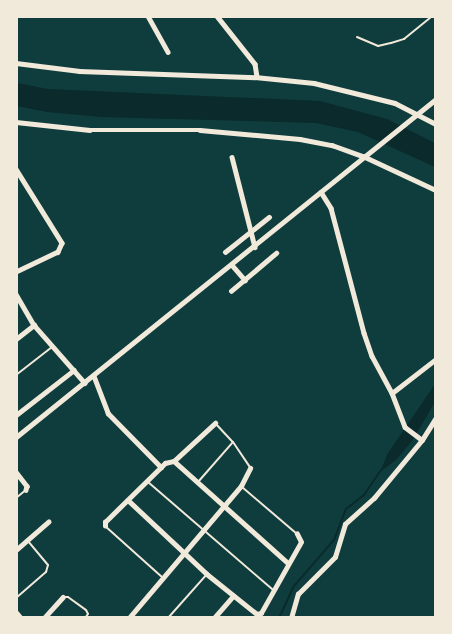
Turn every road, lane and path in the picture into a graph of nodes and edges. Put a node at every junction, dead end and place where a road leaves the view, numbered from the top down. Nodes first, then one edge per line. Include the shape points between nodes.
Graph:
1 (148, 16) edge
2 (217, 16) edge
3 (432, 16) edge
4 (357, 37) dead end
5 (168, 52) dead end
6 (16, 63) edge
7 (256, 77) junction
8 (435, 99) edge
9 (417, 113) junction
10 (16, 122) edge
11 (435, 124) edge
12 (365, 154) junction
13 (232, 157) dead end
14 (16, 169) edge
15 (435, 190) edge
16 (321, 192) junction
17 (269, 217) dead end
18 (251, 231) junction
19 (255, 247) junction
20 (225, 252) dead end
21 (276, 253) dead end
22 (232, 265) junction
23 (16, 272) edge
24 (244, 280) junction
25 (231, 291) dead end
26 (16, 294) edge
27 (34, 325) junction
28 (16, 339) edge
29 (53, 347) junction
30 (435, 359) edge
31 (74, 370) junction
32 (16, 375) edge
33 (94, 376) junction
34 (85, 383) junction
35 (392, 393) junction
36 (16, 415) edge
37 (435, 418) edge
38 (215, 423) joint
39 (16, 437) edge
40 (421, 438) junction
41 (233, 442) junction
42 (174, 461) junction
43 (161, 467) junction
44 (250, 468) joint
45 (16, 471) edge
46 (147, 482) junction
47 (198, 482) junction
48 (241, 486) junction
49 (26, 490) joint
50 (16, 498) edge
51 (128, 500) junction
52 (224, 506) junction
53 (48, 522) dead end
54 (105, 526) joint
55 (204, 529) junction
56 (297, 534) joint
57 (27, 540) junction
58 (16, 550) edge
59 (184, 553) junction
60 (287, 562) junction
61 (207, 574) junction
62 (163, 578) junction
63 (273, 590) junction
64 (233, 596) junction
65 (16, 597) edge
66 (63, 597) joint
67 (16, 612) edge
68 (21, 618) edge
69 (44, 618) edge
70 (85, 618) edge
71 (129, 618) edge
72 (168, 618) edge
73 (214, 618) edge
74 (291, 618) edge

1 - 5 street
2 - 7 street via 249,54
3 - 4 lane via 410,35 392,43 378,46
6 - 7 street via 79,71
7 - 9 street via 361,93
8 - 9 street
9 - 11 street
9 - 12 street
10 - 12 street via 90,130 251,133
12 - 15 street
12 - 16 street
13 - 18 street
14 - 23 street via 62,243 58,252
16 - 19 street
16 - 35 street via 331,208 372,356
17 - 18 street
18 - 19 street
18 - 20 street
19 - 22 street
21 - 24 street
22 - 24 street
22 - 33 street
24 - 25 street
26 - 27 street
27 - 28 street
27 - 29 street
29 - 31 street
29 - 32 lane
30 - 35 street
31 - 34 street
31 - 36 street
33 - 34 street
33 - 43 street via 108,413
34 - 39 street
35 - 40 street via 405,427
37 - 40 street
38 - 41 lane
38 - 42 street
40 - 74 street via 368,505 345,524 335,557 298,594
41 - 44 lane
41 - 47 lane
42 - 43 street
42 - 47 street
43 - 46 street
44 - 48 street
45 - 49 street
46 - 51 street
46 - 55 lane
47 - 52 street
48 - 52 street
48 - 56 lane
49 - 50 lane
51 - 54 street
51 - 59 street
52 - 55 street
52 - 60 street
53 - 57 street
54 - 62 lane
55 - 59 street
55 - 63 lane
56 - 60 street via 301,542
57 - 58 street
57 - 65 lane via 48,565 46,572
59 - 61 street
59 - 62 street
60 - 63 street
61 - 64 street
61 - 72 lane
62 - 71 street
63 - 64 street via 257,614
64 - 73 street
66 - 69 street
66 - 70 lane via 86,610
67 - 68 street

